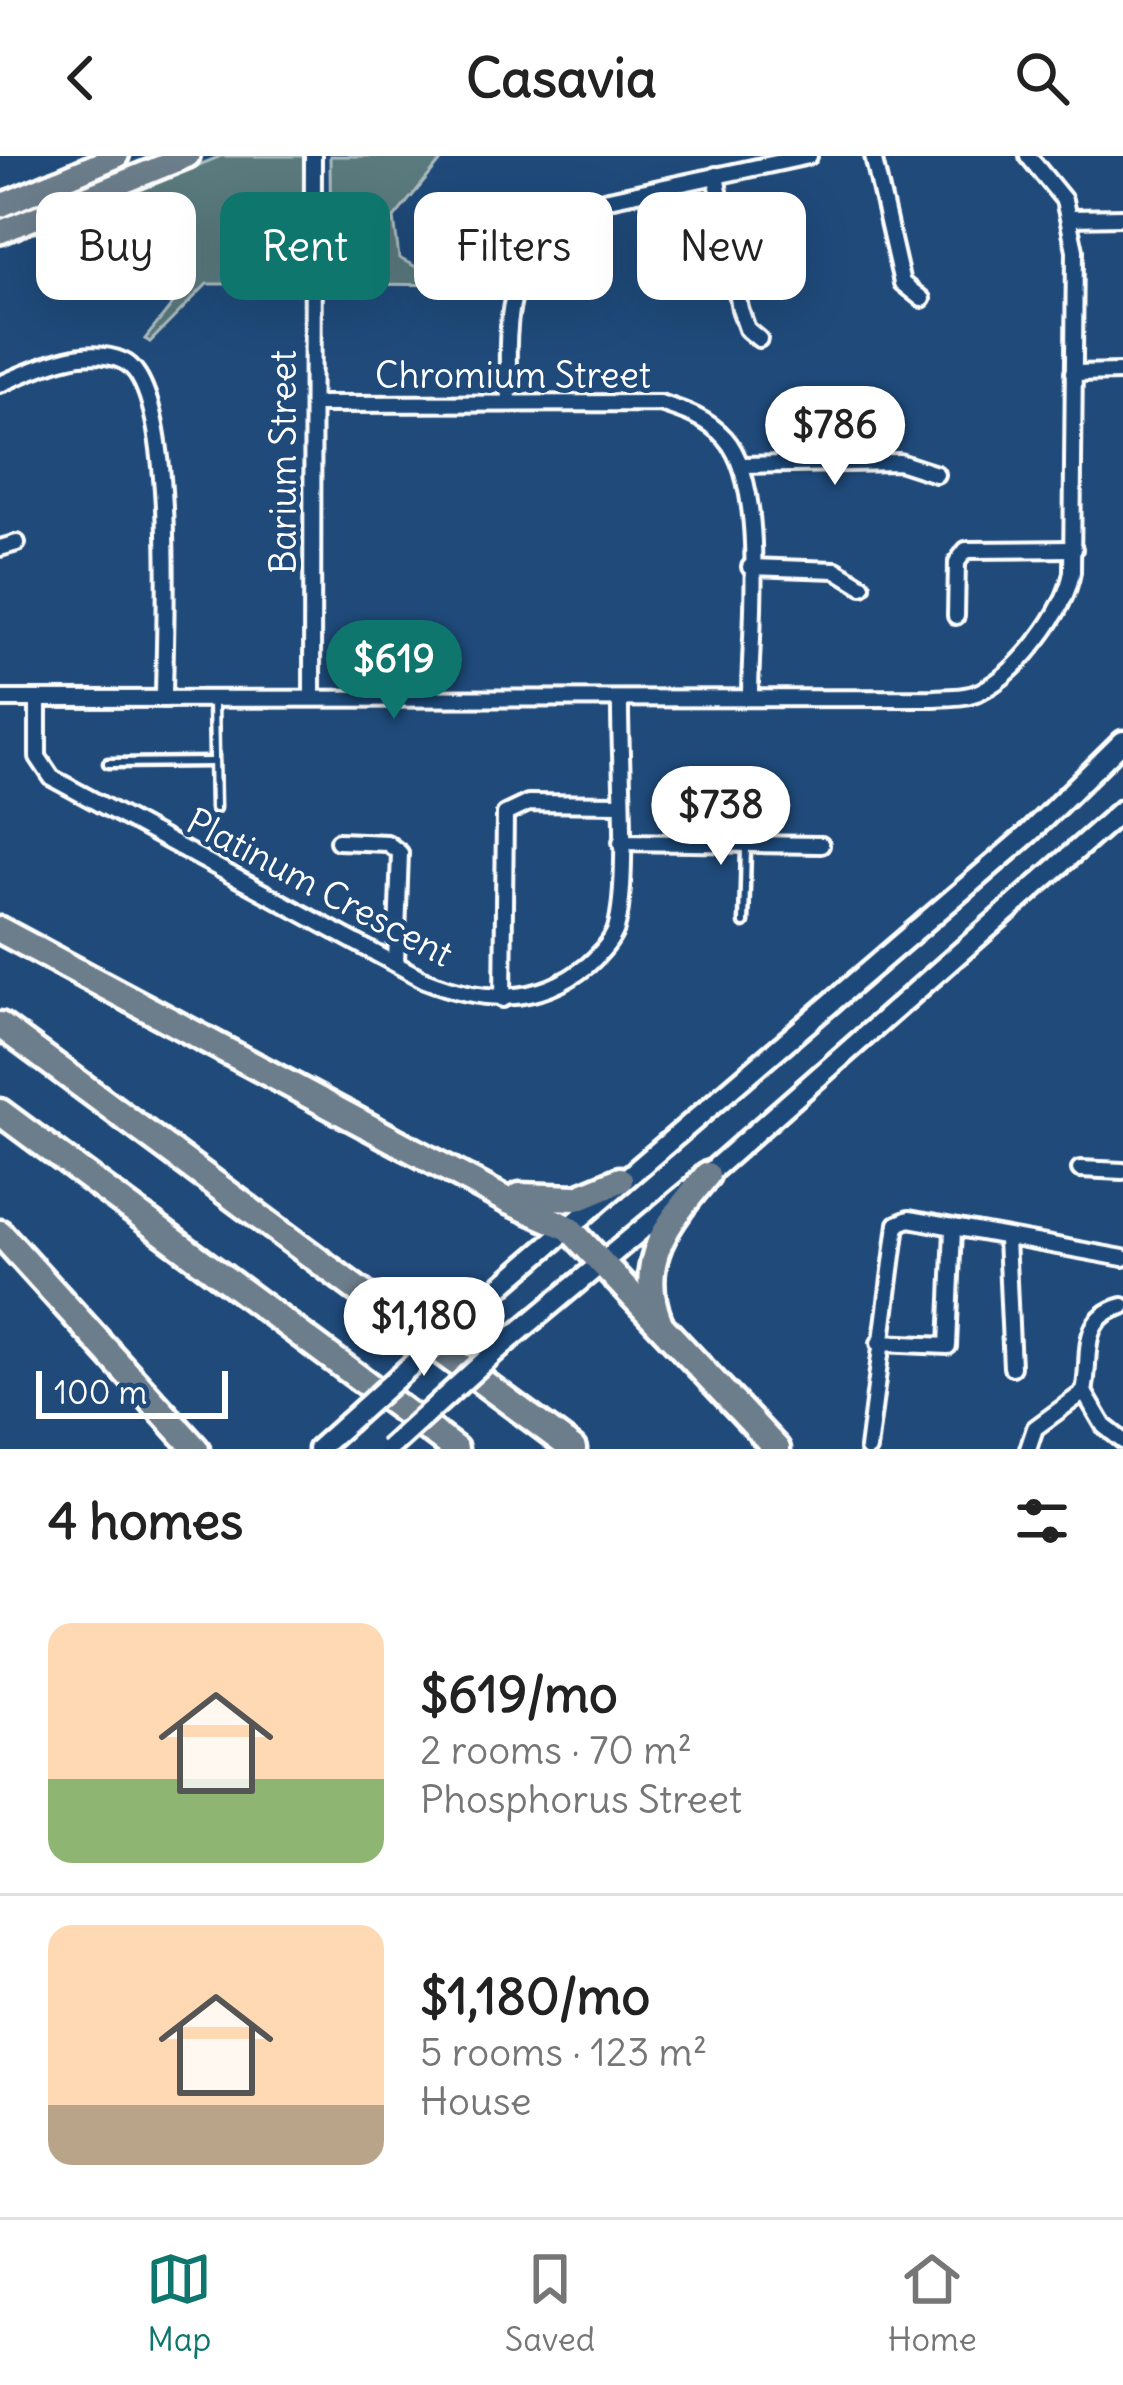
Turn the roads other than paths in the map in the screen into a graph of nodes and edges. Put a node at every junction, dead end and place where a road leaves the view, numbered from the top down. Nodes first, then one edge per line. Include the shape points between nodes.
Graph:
1 (117, 156) edge
2 (188, 156) edge
3 (313, 156) edge
4 (809, 156) edge
5 (873, 156) edge
6 (1028, 156) edge
7 (716, 175) junction
8 (0, 206) edge
9 (1123, 217) edge
10 (1071, 218) junction
11 (0, 232) edge
12 (922, 298) dead end
13 (759, 339) dead end
14 (1123, 372) edge
15 (1073, 373) junction
16 (0, 384) edge
17 (509, 401) junction
18 (314, 404) junction
19 (742, 465) junction
20 (936, 474) dead end
21 (17, 543) dead end
22 (0, 548) edge
23 (1074, 549) junction
24 (750, 567) junction
25 (862, 586) dead end
26 (956, 616) dead end
27 (312, 697) junction
28 (750, 697) junction
29 (213, 698) junction
30 (0, 699) edge
31 (38, 699) junction
32 (164, 699) junction
33 (620, 699) junction
34 (1123, 742) edge
35 (214, 762) junction
36 (108, 763) dead end
37 (619, 804) junction
38 (215, 808) dead end
39 (1123, 809) edge
40 (338, 841) dead end
41 (621, 842) junction
42 (746, 844) junction
43 (821, 845) dead end
44 (744, 923) dead end
45 (0, 930) edge
46 (396, 962) junction
47 (503, 999) junction
48 (0, 1025) edge
49 (0, 1112) edge
50 (1080, 1169) dead end
51 (1123, 1171) edge
52 (707, 1174) junction
53 (620, 1180) junction
54 (483, 1187) junction
55 (569, 1228) junction
56 (952, 1229) junction
57 (0, 1233) edge
58 (1006, 1239) junction
59 (1123, 1258) edge
60 (604, 1262) junction
61 (1123, 1306) edge
62 (662, 1328) junction
63 (879, 1343) junction
64 (1012, 1367) dead end
65 (1084, 1392) junction
66 (1123, 1442) edge
67 (192, 1446) edge
68 (317, 1449) edge
69 (388, 1449) edge
70 (454, 1449) edge
71 (573, 1449) edge
72 (777, 1449) edge
73 (868, 1449) edge
74 (1028, 1449) edge

1 - 8 main road
2 - 11 main road
3 - 18 street, Barium Street
4 - 7 street
5 - 12 street via 902,284
6 - 10 street
7 - 13 street via 742,320
7 - 17 street via 592,206 538,250 507,303
9 - 10 street
10 - 15 street
14 - 15 street
15 - 23 street
16 - 32 street via 80,357 124,361 140,376 157,426 162,489
17 - 18 street, Chromium Street
17 - 19 street, Chromium Street via 660,404 703,418
18 - 27 street, Barium Street
19 - 20 street via 899,462
19 - 24 street
21 - 22 street
23 - 26 street via 966,550 957,562
23 - 28 street via 1070,586 1055,616 979,693
24 - 25 street via 836,570
24 - 28 street
27 - 29 street
27 - 33 street
28 - 33 street
29 - 32 street
29 - 35 lane
30 - 31 street
31 - 32 street
31 - 46 street, Platinum Crescent via 38,757 52,778
33 - 37 street, Platinum Crescent
34 - 53 main road via 1028,834
35 - 36 lane
35 - 38 lane
37 - 41 street, Platinum Crescent
37 - 47 street via 528,803 505,814
39 - 52 main road
40 - 46 street via 387,843 400,853
41 - 42 street
41 - 47 street, Platinum Crescent via 611,939 551,990
42 - 43 street
42 - 44 lane
45 - 54 highway
46 - 47 street, Platinum Crescent via 464,996
48 - 71 highway
49 - 70 highway
50 - 51 street
52 - 60 main road
52 - 62 highway via 653,1255 650,1291
53 - 54 highway via 555,1201
53 - 55 main road
54 - 55 highway
55 - 60 highway
55 - 68 main road, bridge
56 - 58 street
56 - 63 street via 909,1220 894,1226
56 - 63 street via 948,1346
57 - 67 highway
58 - 59 street
58 - 64 street
60 - 62 highway
60 - 69 main road, bridge
61 - 65 street via 1103,1314 1089,1334
62 - 72 highway
63 - 73 street
65 - 66 street
65 - 74 street via 1035,1428

